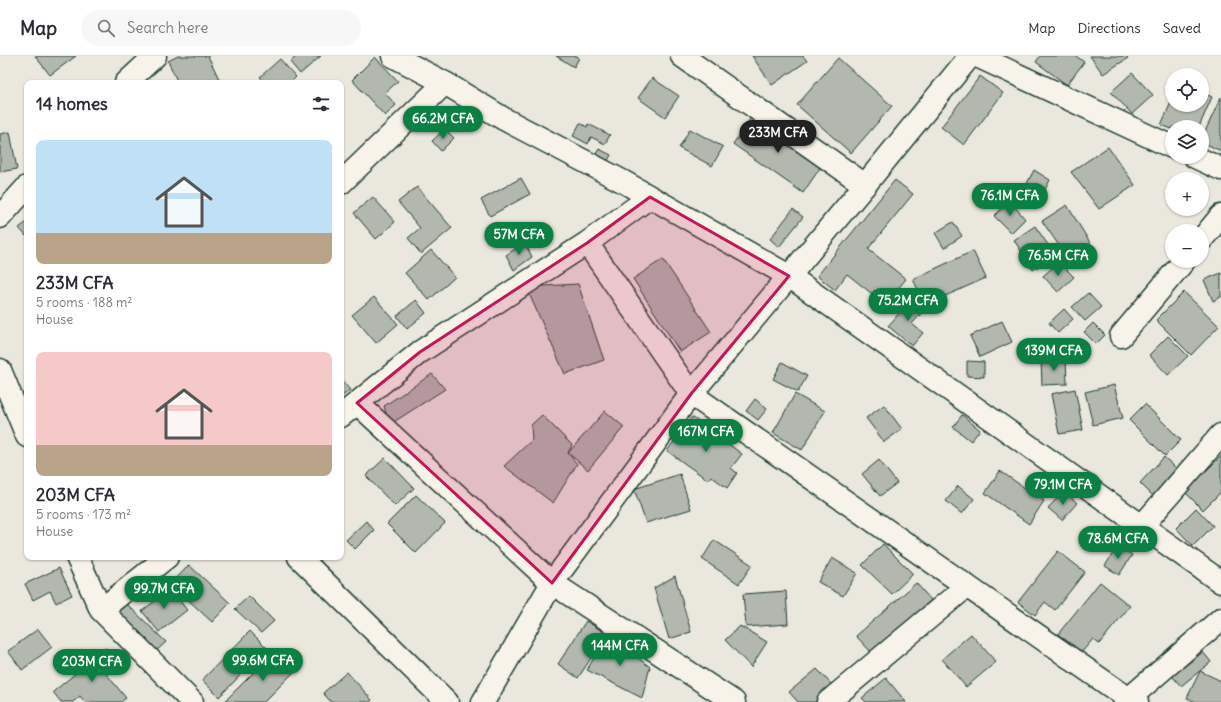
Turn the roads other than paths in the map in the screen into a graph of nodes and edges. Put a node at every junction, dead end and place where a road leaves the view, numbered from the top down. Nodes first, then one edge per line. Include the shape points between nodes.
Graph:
1 (155, 56) edge
2 (393, 56) edge
3 (682, 56) edge
4 (970, 56) edge
5 (977, 56) edge
6 (129, 80) edge
7 (445, 83) junction
8 (1165, 143) edge
9 (1209, 163) edge
10 (1221, 169) edge
11 (344, 180) edge
12 (865, 185) junction
13 (24, 190) edge
14 (650, 197) junction
15 (1221, 216) edge
16 (0, 217) edge
17 (1209, 231) edge
18 (587, 243) junction
19 (1178, 268) edge
20 (789, 276) junction
21 (1121, 336) dead end
22 (0, 370) edge
23 (691, 394) junction
24 (349, 409) edge
25 (24, 429) edge
26 (1221, 434) edge
27 (1142, 526) junction
28 (78, 560) edge
29 (163, 560) edge
30 (302, 560) edge
31 (1221, 582) edge
32 (552, 583) junction
33 (967, 586) junction
34 (101, 610) junction
35 (1221, 619) edge
36 (1130, 701) edge
37 (192, 702) edge
38 (447, 702) edge
39 (483, 702) edge
40 (734, 702) edge
41 (828, 702) edge

1 - 6 street
2 - 7 street
3 - 12 street
4 - 12 street
5 - 8 street
7 - 11 street
7 - 14 street
9 - 10 street
12 - 20 street
13 - 16 street
14 - 18 street
14 - 20 street
15 - 17 street
18 - 23 street
18 - 24 street via 420,352
19 - 21 street
20 - 23 street
20 - 27 street
22 - 25 street
23 - 32 street
23 - 33 street
24 - 32 street
26 - 27 street
27 - 31 street
28 - 34 street
29 - 34 street
30 - 38 street
32 - 39 street
32 - 40 street
33 - 36 street
33 - 41 street
34 - 37 street
35 - 36 street

